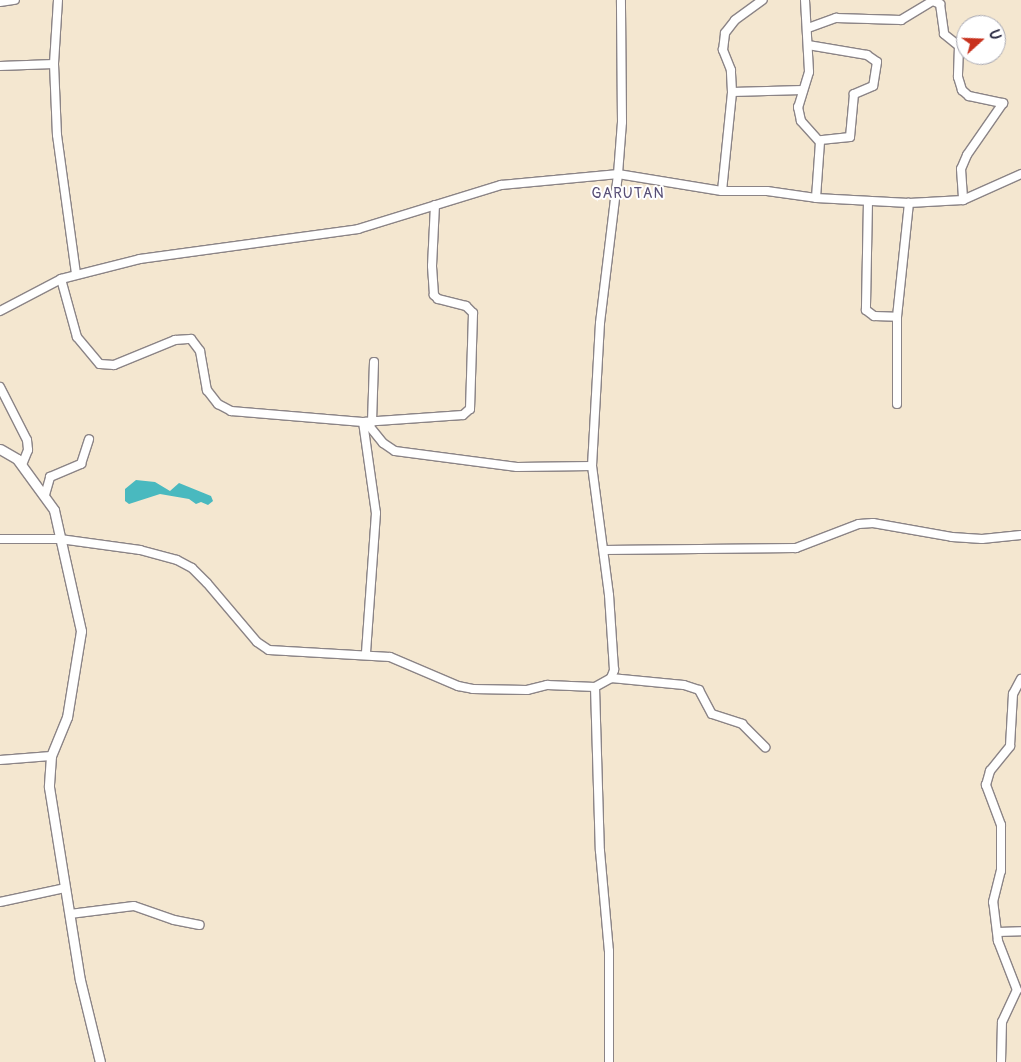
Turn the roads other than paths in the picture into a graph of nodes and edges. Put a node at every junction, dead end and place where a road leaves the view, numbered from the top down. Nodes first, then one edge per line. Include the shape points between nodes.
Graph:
1 (16, 0) edge
2 (58, 0) edge
3 (621, 0) edge
4 (763, 0) edge
5 (805, 0) edge
6 (0, 2) edge
7 (808, 28) junction
8 (808, 45) junction
9 (54, 64) junction
10 (0, 66) edge
11 (803, 90) junction
12 (732, 92) junction
13 (820, 140) junction
14 (618, 174) junction
15 (1021, 174) edge
16 (722, 192) junction
17 (816, 198) junction
18 (963, 200) junction
19 (868, 201) junction
20 (910, 203) junction
21 (435, 204) junction
22 (76, 274) junction
23 (62, 279) junction
24 (0, 311) edge
25 (897, 317) junction
26 (374, 362) dead end
27 (0, 387) edge
28 (897, 404) dead end
29 (367, 422) junction
30 (89, 439) dead end
31 (0, 449) edge
32 (22, 465) junction
33 (592, 466) junction
34 (45, 495) junction
35 (1021, 535) edge
36 (0, 539) edge
37 (60, 539) junction
38 (604, 550) junction
39 (366, 654) junction
40 (610, 678) junction
41 (1021, 679) edge
42 (595, 687) junction
43 (765, 747) dead end
44 (51, 756) junction
45 (0, 760) edge
46 (65, 888) junction
47 (0, 902) edge
48 (70, 914) junction
49 (200, 925) dead end
50 (1021, 931) edge
51 (998, 932) junction
52 (100, 1062) edge
53 (609, 1062) edge
54 (1001, 1062) edge

1 - 6 street
2 - 9 street
3 - 14 street via 622,122
4 - 12 street via 736,20 725,34 723,50 731,70
5 - 7 street
7 - 8 street
7 - 18 street via 836,18 901,20 933,1 940,4 944,34 959,46 958,77 962,90 969,96 1003,103 964,162 960,183
8 - 11 street via 809,72
8 - 13 street via 867,54 877,62 872,86 854,94 850,136
9 - 10 street
9 - 22 street via 57,135
11 - 12 street
11 - 13 street via 798,115
12 - 16 street
13 - 17 street
14 - 16 street
14 - 21 street via 501,185
14 - 33 street via 600,323
15 - 18 street
16 - 17 street via 767,191
17 - 19 street
18 - 20 street
19 - 20 street
19 - 25 street via 866,310 874,316
20 - 25 street
21 - 22 street via 358,229 199,249
21 - 29 street via 434,295 469,307 473,313 470,409 460,416
22 - 23 street
23 - 24 street
23 - 29 street via 77,338 103,366 122,363 175,340 191,339 200,351 207,390 223,409
25 - 28 street
26 - 29 street
27 - 32 street via 27,440 28,450
29 - 33 street via 383,443 395,451 492,465
29 - 39 street via 376,513
30 - 34 street via 81,464 50,477
31 - 32 street
32 - 34 street
33 - 38 street
34 - 37 street via 54,510
35 - 38 street via 982,539 952,537 873,523 859,524 796,548
36 - 37 street
37 - 39 street via 140,550 185,564 232,609 262,647
37 - 44 street via 79,616 81,644 67,717
38 - 40 street via 613,639 614,670
39 - 42 street via 408,662 464,688
40 - 42 street
40 - 43 street via 684,685 699,690 712,714 742,724
41 - 51 street via 1012,694 1010,746 990,771 986,785 1002,833 1000,878 993,902
42 - 53 street via 600,851 609,951
44 - 45 street
44 - 46 street via 52,817
46 - 47 street
46 - 48 street
48 - 49 street via 134,906
48 - 52 street via 80,980
50 - 51 street
51 - 54 street via 999,947 1017,990 1002,1022

